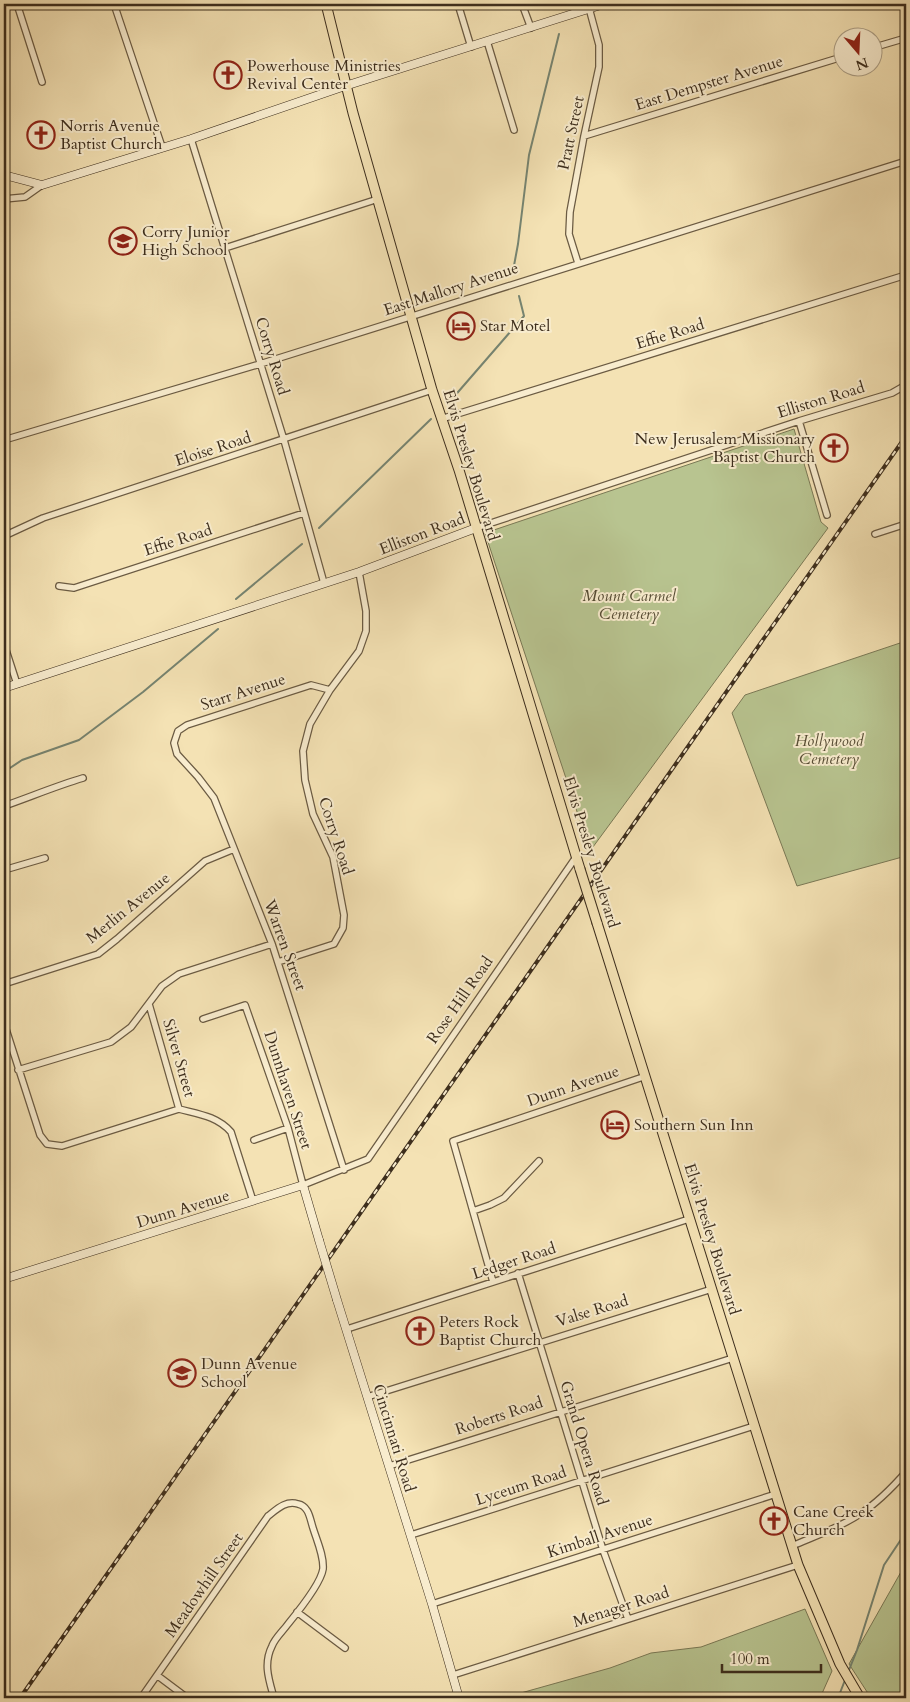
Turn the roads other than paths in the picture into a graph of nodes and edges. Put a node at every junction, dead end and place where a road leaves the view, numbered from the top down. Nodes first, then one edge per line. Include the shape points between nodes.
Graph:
1 (18, 4) edge
2 (114, 4) edge
3 (326, 4) edge
4 (458, 4) edge
5 (522, 4) edge
6 (604, 4) edge
7 (589, 8) junction
8 (531, 28) junction
9 (906, 38) edge
10 (487, 41) junction
11 (882, 45) edge
12 (471, 47) junction
13 (832, 60) edge
14 (42, 82) dead end
15 (345, 86) junction
16 (514, 130) dead end
17 (584, 136) junction
18 (191, 139) junction
19 (162, 147) junction
20 (906, 161) edge
21 (5, 177) edge
22 (42, 185) junction
23 (4, 199) edge
24 (378, 199) junction
25 (225, 248) junction
26 (578, 263) junction
27 (906, 275) edge
28 (410, 317) junction
29 (260, 364) junction
30 (906, 385) edge
31 (432, 390) junction
32 (441, 419) junction
33 (799, 421) junction
34 (4, 440) edge
35 (284, 440) junction
36 (304, 513) junction
37 (827, 515) dead end
38 (906, 524) edge
39 (476, 528) junction
40 (875, 534) dead end
41 (4, 536) edge
42 (359, 572) junction
43 (324, 583) junction
44 (59, 586) dead end
45 (4, 644) edge
46 (17, 684) junction
47 (4, 688) edge
48 (330, 690) junction
49 (174, 743) joint
50 (83, 778) dead end
51 (4, 806) edge
52 (234, 850) junction
53 (576, 857) junction
54 (45, 858) dead end
55 (4, 870) edge
56 (272, 944) junction
57 (278, 962) junction
58 (4, 984) edge
59 (149, 1004) junction
60 (203, 1019) dead end
61 (4, 1023) edge
62 (18, 1070) junction
63 (646, 1076) junction
64 (179, 1108) junction
65 (288, 1128) junction
66 (254, 1140) dead end
67 (368, 1160) joint
68 (539, 1161) dead end
69 (344, 1170) junction
70 (303, 1185) junction
71 (253, 1202) junction
72 (473, 1211) junction
73 (689, 1219) junction
74 (518, 1273) junction
75 (4, 1279) edge
76 (493, 1282) junction
77 (712, 1289) junction
78 (347, 1329) junction
79 (538, 1342) junction
80 (733, 1358) junction
81 (367, 1396) junction
82 (560, 1411) junction
83 (754, 1426) junction
84 (389, 1466) junction
85 (906, 1472) edge
86 (582, 1481) junction
87 (776, 1494) junction
88 (410, 1535) junction
89 (792, 1546) junction
90 (603, 1550) junction
91 (798, 1565) junction
92 (432, 1604) junction
93 (297, 1612) junction
94 (628, 1619) junction
95 (345, 1648) dead end
96 (453, 1674) junction
97 (158, 1676) junction
98 (186, 1697) edge
99 (141, 1698) edge
100 (274, 1698) edge
101 (460, 1698) edge
102 (860, 1698) edge

1 - 14 street
2 - 19 street
3 - 15 main road, Elvis Presley Boulevard
4 - 12 street
5 - 8 street
6 - 7 main road
7 - 8 main road
7 - 17 street, Pratt Street via 599,45 599,66
8 - 10 main road
9 - 11 street
10 - 12 main road
10 - 16 street
12 - 15 main road
13 - 17 street, East Dempster Avenue
15 - 18 main road
15 - 24 main road, Elvis Presley Boulevard
17 - 26 street, Pratt Street via 570,212 569,234
18 - 19 main road
18 - 25 street, Corry Road
19 - 22 main road
20 - 26 street, East Mallory Avenue
21 - 22 main road
22 - 23 street via 25,197
24 - 25 street
24 - 28 main road, Elvis Presley Boulevard
25 - 29 street, Corry Road
26 - 28 street, East Mallory Avenue
27 - 32 street, Effie Road
28 - 29 street, East Mallory Avenue
28 - 31 main road, Elvis Presley Boulevard
29 - 34 street, East Mallory Avenue
29 - 35 street, Corry Road
30 - 33 street, Elliston Road
31 - 32 main road, Elvis Presley Boulevard
31 - 35 street, Eloise Road
32 - 39 main road, Elvis Presley Boulevard
33 - 37 street
33 - 39 street, Elliston Road
35 - 36 street, Corry Road
35 - 41 street, Eloise Road via 43,518
36 - 43 street, Corry Road
36 - 44 street, Effie Road via 74,588
38 - 40 street
39 - 42 main road, Elliston Road
39 - 53 main road, Elvis Presley Boulevard
42 - 43 main road, Elliston Road
42 - 48 street, Corry Road via 366,631 359,651
43 - 46 main road, Elliston Road
45 - 46 street
46 - 47 main road, Elliston Road
48 - 49 street, Starr Avenue via 312,685 187,725 178,731
48 - 57 street, Corry Road via 310,724 302,751 313,814 332,857 344,915 342,928 334,944
49 - 52 street, Warren Street via 177,754 214,798
50 - 51 street
52 - 56 street, Warren Street
52 - 58 street, Merlin Avenue via 205,861 98,954
53 - 63 main road, Elvis Presley Boulevard, bridge
53 - 67 street, Rose Hill Road
54 - 55 street
56 - 57 street, Warren Street
56 - 59 street via 179,974 162,986
57 - 69 street, Warren Street
59 - 62 street via 131,1027 112,1042
59 - 64 street, Silver Street
60 - 65 street, Dunnhaven Street via 245,1005
61 - 62 street
62 - 64 street via 40,1135 47,1144 62,1146
63 - 72 street, Dunn Avenue via 453,1141
63 - 73 main road, Elvis Presley Boulevard
64 - 71 street, Silver Street via 224,1123 231,1132
65 - 66 street
65 - 70 street, Dunnhaven Street
67 - 69 street, Dunn Avenue
68 - 72 street via 504,1198
69 - 70 street, Dunn Avenue
70 - 71 main road, Dunn Avenue
70 - 78 main road, Cincinnati Road, bridge
71 - 75 main road, Dunn Avenue
72 - 76 street
73 - 74 street, Ledger Road
73 - 77 main road, Elvis Presley Boulevard
74 - 76 street, Ledger Road
74 - 79 street, Grand Opera Road
76 - 78 street, Ledger Road
77 - 79 street, Valse Road
77 - 80 main road, Elvis Presley Boulevard
78 - 81 main road, Cincinnati Road
79 - 81 street, Valse Road
79 - 82 street, Grand Opera Road
80 - 82 street, Roberts Road
80 - 83 main road, Elvis Presley Boulevard
81 - 84 main road, Cincinnati Road
82 - 84 street, Roberts Road
82 - 86 street, Grand Opera Road
83 - 86 street, Lyceum Road
83 - 87 main road, Elvis Presley Boulevard
84 - 88 main road, Cincinnati Road
85 - 89 street via 888,1492 860,1514
86 - 88 street, Lyceum Road
86 - 90 street, Grand Opera Road
87 - 89 main road, Elvis Presley Boulevard
87 - 90 street, Kimball Avenue
88 - 92 main road, Cincinnati Road
89 - 91 main road, Elvis Presley Boulevard
90 - 92 street, Kimball Avenue
90 - 94 street, Grand Opera Road
91 - 94 street, Menager Road
91 - 102 main road, Elvis Presley Boulevard via 840,1664
92 - 96 main road, Cincinnati Road
93 - 95 street
93 - 97 street, Meadowhill Street via 323,1570 308,1509 290,1503 280,1506 268,1516
93 - 100 street via 272,1645 267,1662
94 - 96 street, Menager Road
96 - 101 main road, Cincinnati Road
97 - 98 street
97 - 99 street, Meadowhill Street

